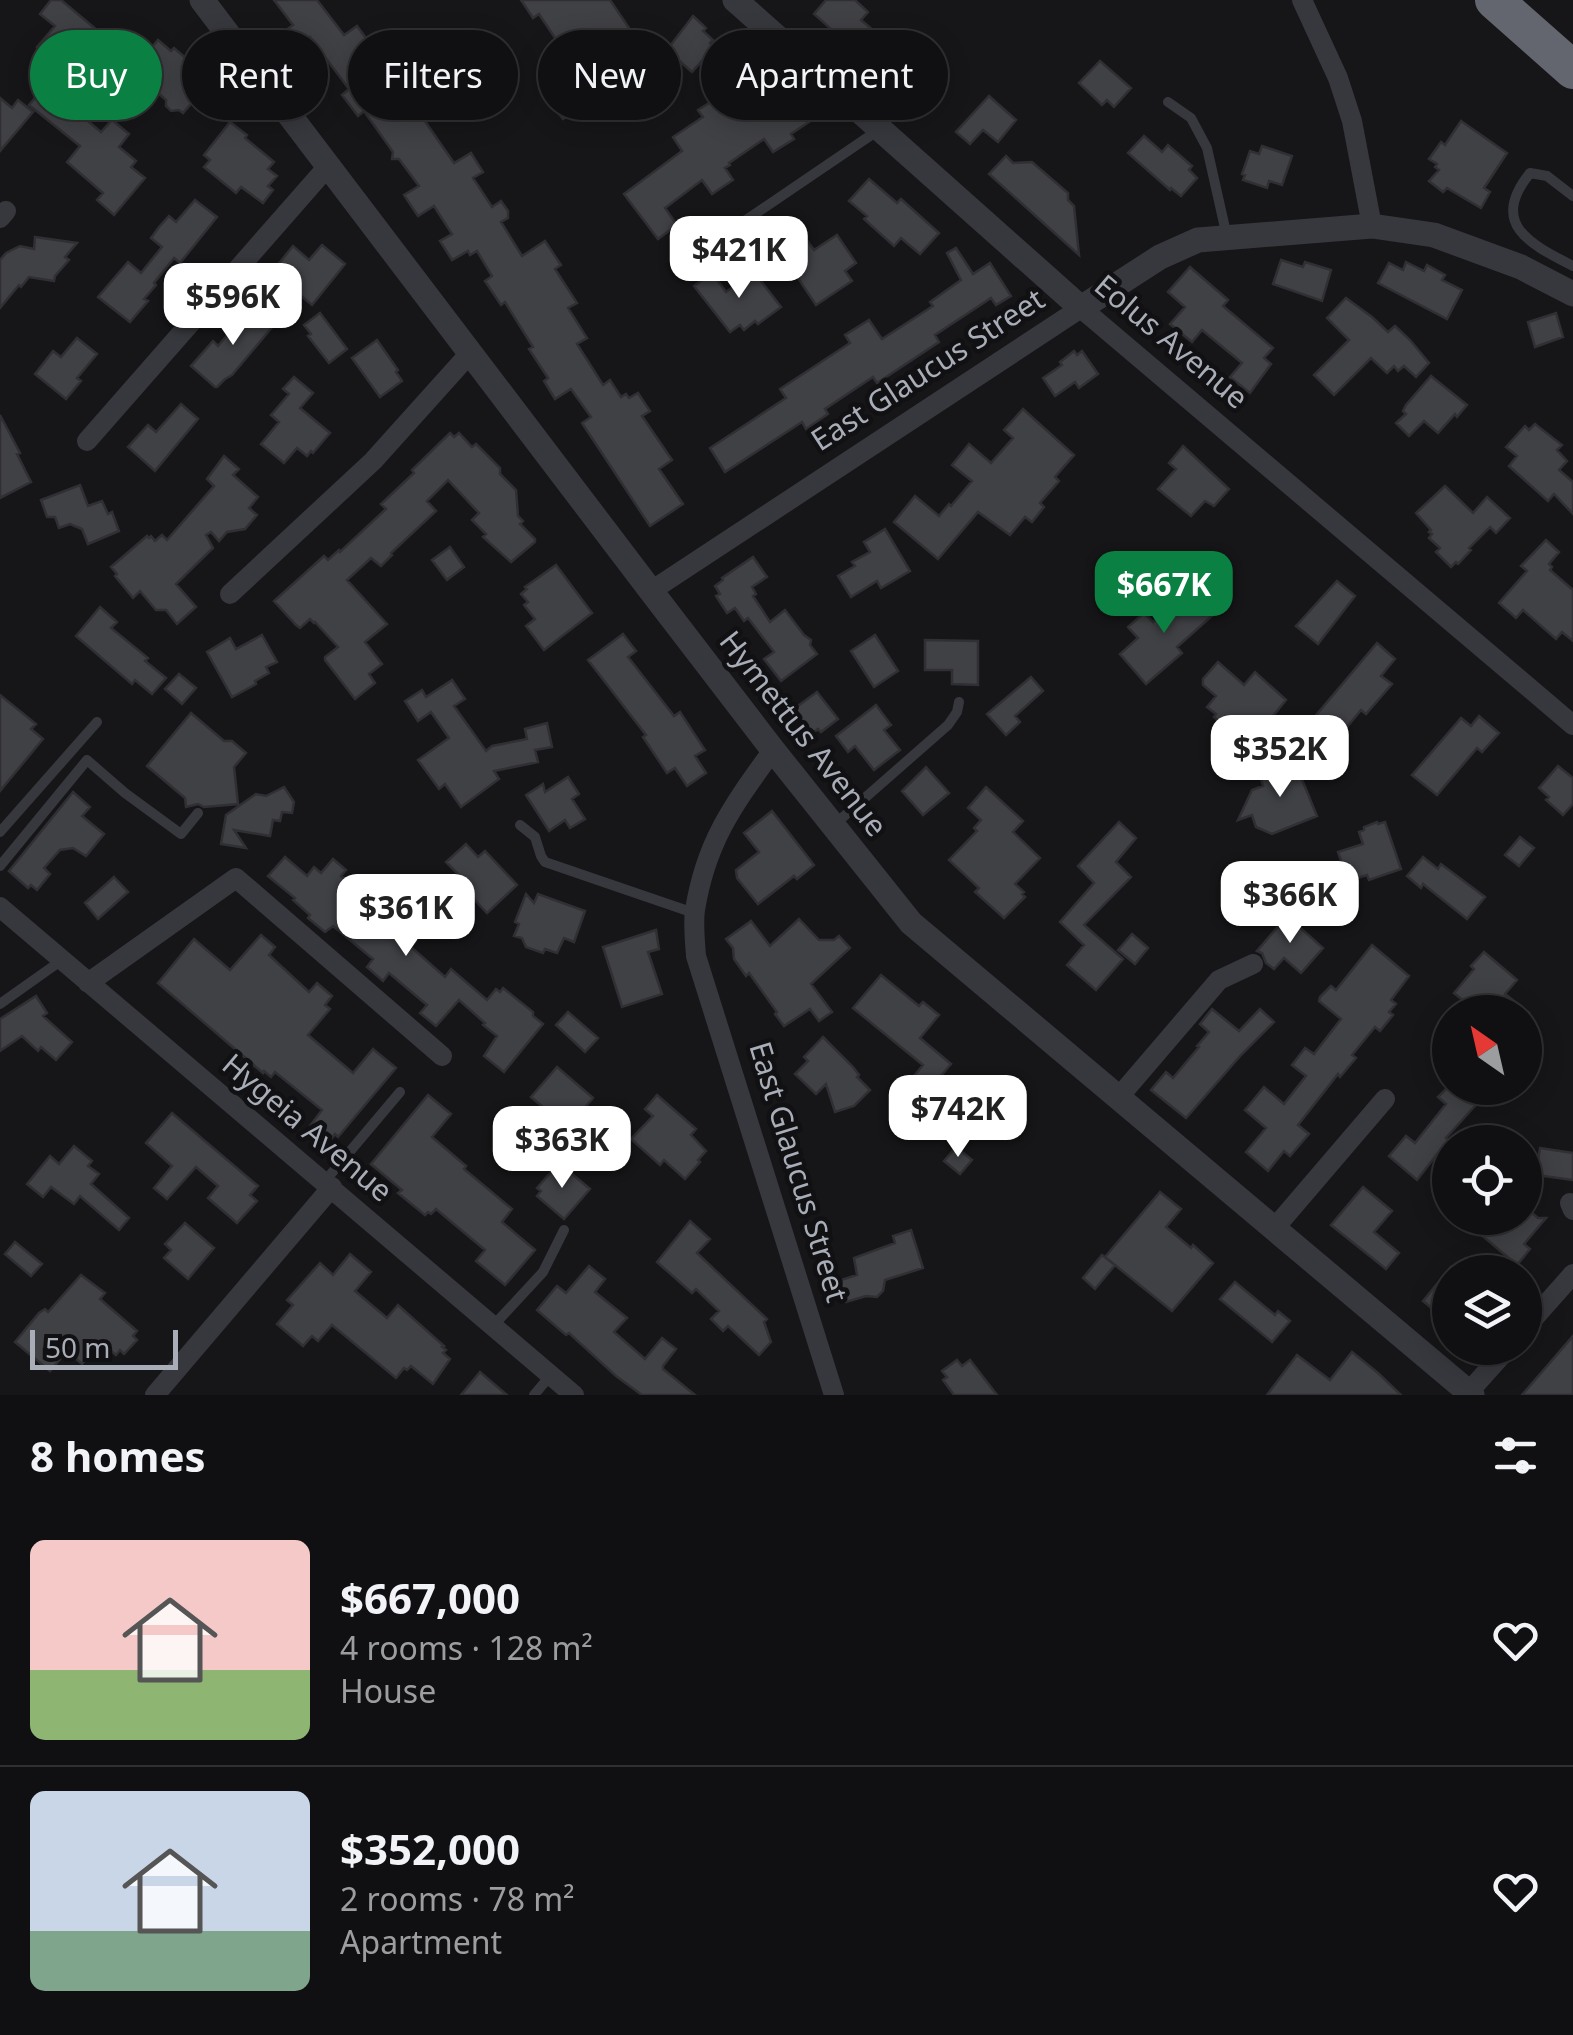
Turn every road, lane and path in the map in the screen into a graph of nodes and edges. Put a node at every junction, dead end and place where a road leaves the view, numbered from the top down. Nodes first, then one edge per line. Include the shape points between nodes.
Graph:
1 (202, 0) edge
2 (735, 0) edge
3 (1302, 0) edge
4 (1494, 0) edge
5 (1533, 0) edge
6 (1573, 36) edge
7 (1573, 70) edge
8 (1168, 102) dead end
9 (880, 130) junction
10 (328, 165) junction
11 (1573, 196) edge
12 (1372, 226) junction
13 (732, 229) dead end
14 (1228, 238) junction
15 (1573, 266) edge
16 (1573, 294) edge
17 (1081, 308) junction
18 (471, 352) junction
19 (88, 441) dead end
20 (651, 591) junction
21 (230, 594) dead end
22 (960, 702) dead end
23 (97, 722) dead end
24 (1573, 725) edge
25 (773, 750) junction
26 (198, 813) dead end
27 (520, 825) dead end
28 (834, 825) junction
29 (0, 832) edge
30 (0, 866) edge
31 (0, 907) edge
32 (694, 912) junction
33 (62, 960) junction
34 (1253, 964) dead end
35 (88, 983) junction
36 (0, 1004) edge
37 (442, 1056) dead end
38 (400, 1092) dead end
39 (1118, 1098) junction
40 (1385, 1100) dead end
41 (328, 1184) junction
42 (564, 1230) dead end
43 (1274, 1230) junction
44 (1573, 1274) edge
45 (1542, 1309) edge
46 (493, 1326) junction
47 (1494, 1365) edge
48 (551, 1375) junction
49 (1469, 1394) edge
50 (155, 1395) edge
51 (534, 1395) edge
52 (574, 1395) edge
53 (834, 1395) edge

1 - 10 street, Hymettus Avenue
2 - 9 street, Eolus Avenue
3 - 12 street via 1352,121
4 - 7 highway
5 - 6 highway
8 - 14 lane via 1191,118 1207,148
9 - 13 lane
9 - 17 street, Eolus Avenue
10 - 18 street, Hymettus Avenue
10 - 19 street
11 - 15 lane via 1530,172 1513,212 1531,243
12 - 14 street, East Glaucus Street
12 - 16 street, East Glaucus Street via 1434,235
14 - 17 street, East Glaucus Street via 1198,240 1160,257
17 - 20 street, East Glaucus Street
17 - 24 street, Eolus Avenue
18 - 20 street, Hymettus Avenue
18 - 21 street via 372,461
20 - 25 street, Hymettus Avenue
22 - 28 lane via 948,725
23 - 29 lane
25 - 28 street, Hymettus Avenue
25 - 32 street, East Glaucus Street via 730,809 711,848
26 - 30 lane via 182,834 86,760
27 - 32 lane via 535,837 546,862
28 - 39 street, Hymettus Avenue via 911,923
31 - 33 street, Hygeia Avenue
32 - 53 street, East Glaucus Street via 696,956
33 - 35 street, Hygeia Avenue
33 - 36 lane
34 - 39 street via 1220,980
35 - 37 street via 236,878
35 - 41 street, Hygeia Avenue
38 - 41 lane
39 - 43 street, Hymettus Avenue
40 - 43 street
41 - 46 street, Hygeia Avenue
41 - 50 street
42 - 46 lane via 542,1272
43 - 49 street, Hymettus Avenue
44 - 45 street
46 - 48 street, Hygeia Avenue
47 - 49 street
48 - 51 lane
48 - 52 street, Hygeia Avenue

